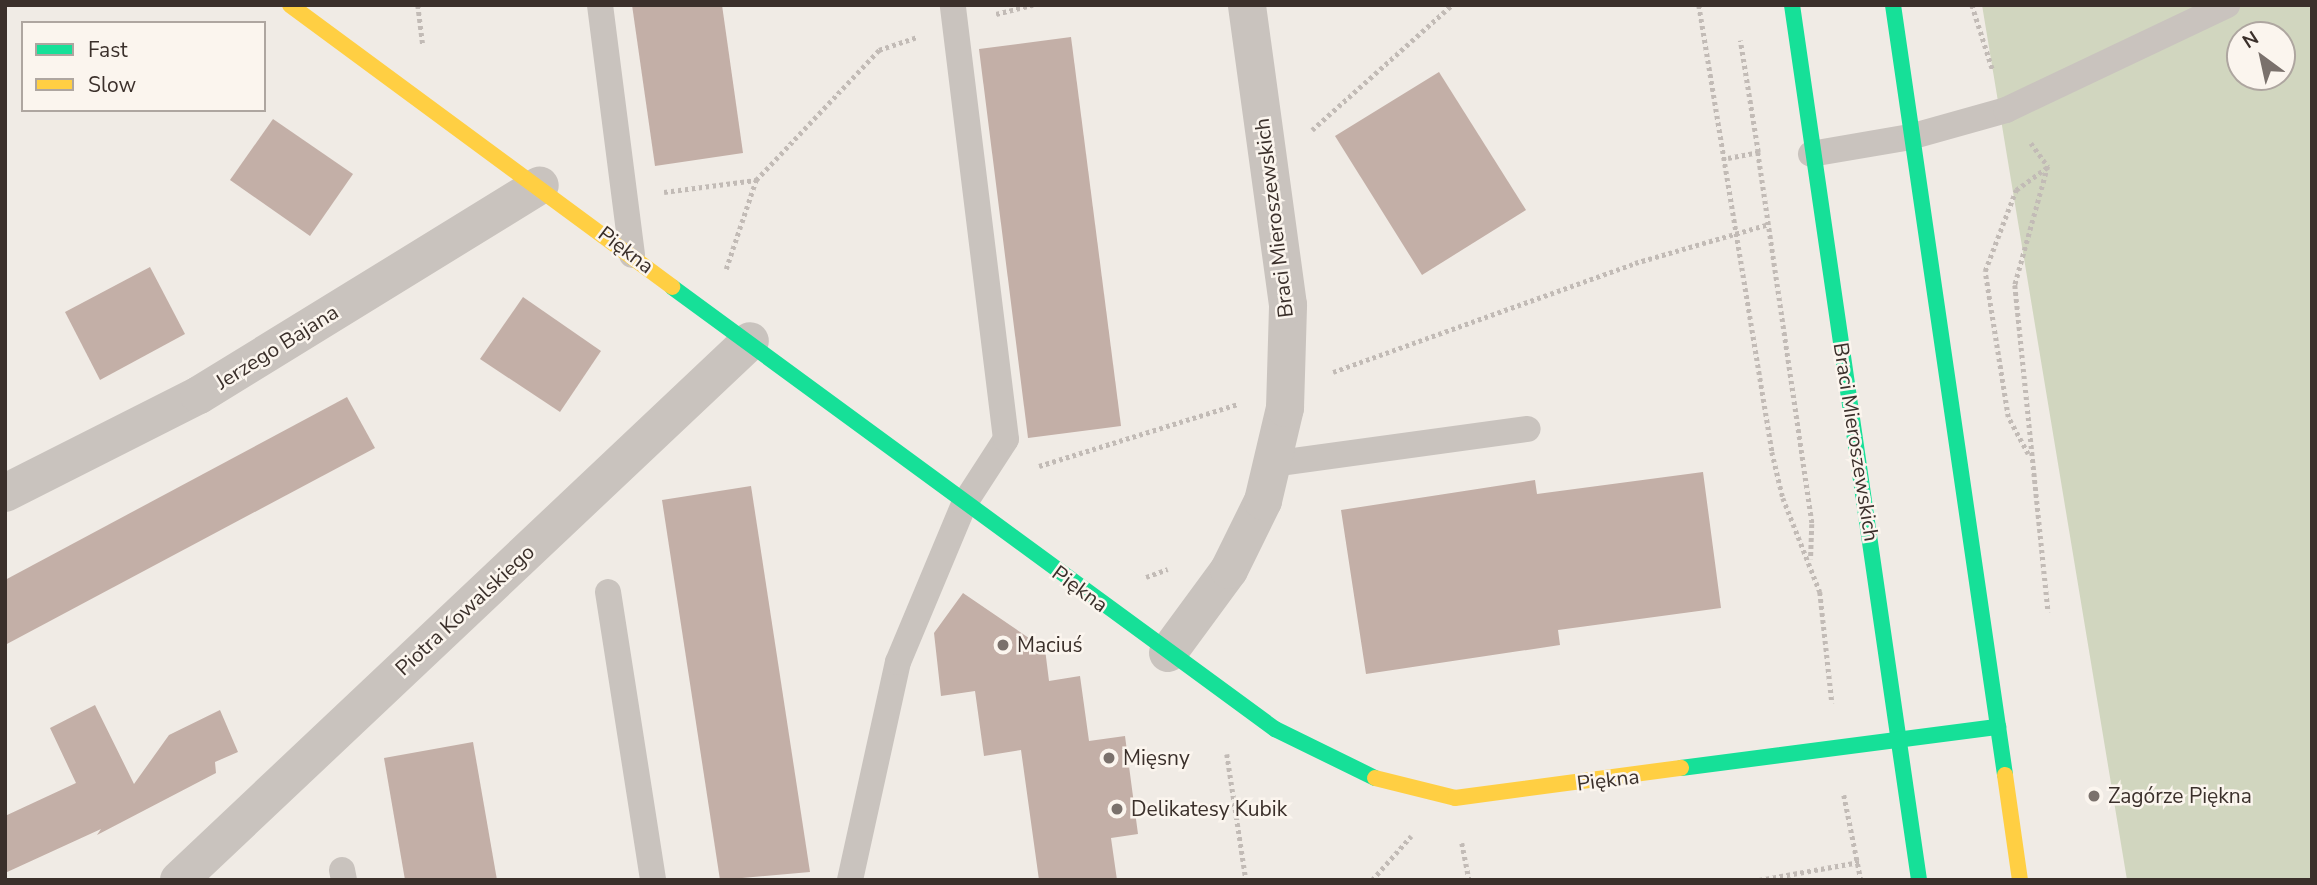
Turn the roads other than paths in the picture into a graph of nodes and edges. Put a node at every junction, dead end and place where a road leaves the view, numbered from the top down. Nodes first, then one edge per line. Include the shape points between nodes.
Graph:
1 (290, 5) edge
2 (600, 5) edge
3 (1247, 5) edge
4 (1792, 5) edge
5 (1893, 5) edge
6 (2227, 5) edge
7 (955, 15) edge
8 (1910, 137) junction
9 (1811, 154) junction
10 (540, 185) junction
11 (632, 255) junction
12 (750, 341) junction
13 (1528, 429) dead end
14 (1272, 464) junction
15 (5, 493) edge
16 (964, 504) junction
17 (608, 592) dead end
18 (1168, 653) junction
19 (1998, 727) junction
20 (1900, 744) junction
21 (179, 880) edge
22 (653, 880) edge
23 (850, 880) edge
24 (1919, 880) edge
25 (2020, 880) edge

1 - 10 street, Piękna
2 - 11 lane
3 - 14 street, Braci Mieroszewskich via 1288,305 1285,408
4 - 9 street, Braci Mieroszewskich
5 - 8 street
6 - 8 lane via 2006,110
7 - 16 lane via 1006,439
8 - 9 lane
8 - 19 street
9 - 20 street, Braci Mieroszewskich
10 - 11 street, Piękna
10 - 15 street, Jerzego Bajana via 199,394
11 - 12 street, Piękna
12 - 16 street, Piękna
12 - 21 street, Piotra Kowalskiego
13 - 14 lane
14 - 18 street, Braci Mieroszewskich via 1263,500 1228,570
16 - 18 street, Piękna
16 - 23 lane via 898,663
17 - 22 lane
18 - 20 street, Piękna via 1275,729 1360,774 1455,798
19 - 20 street, Piękna
19 - 25 street
20 - 24 street, Braci Mieroszewskich

